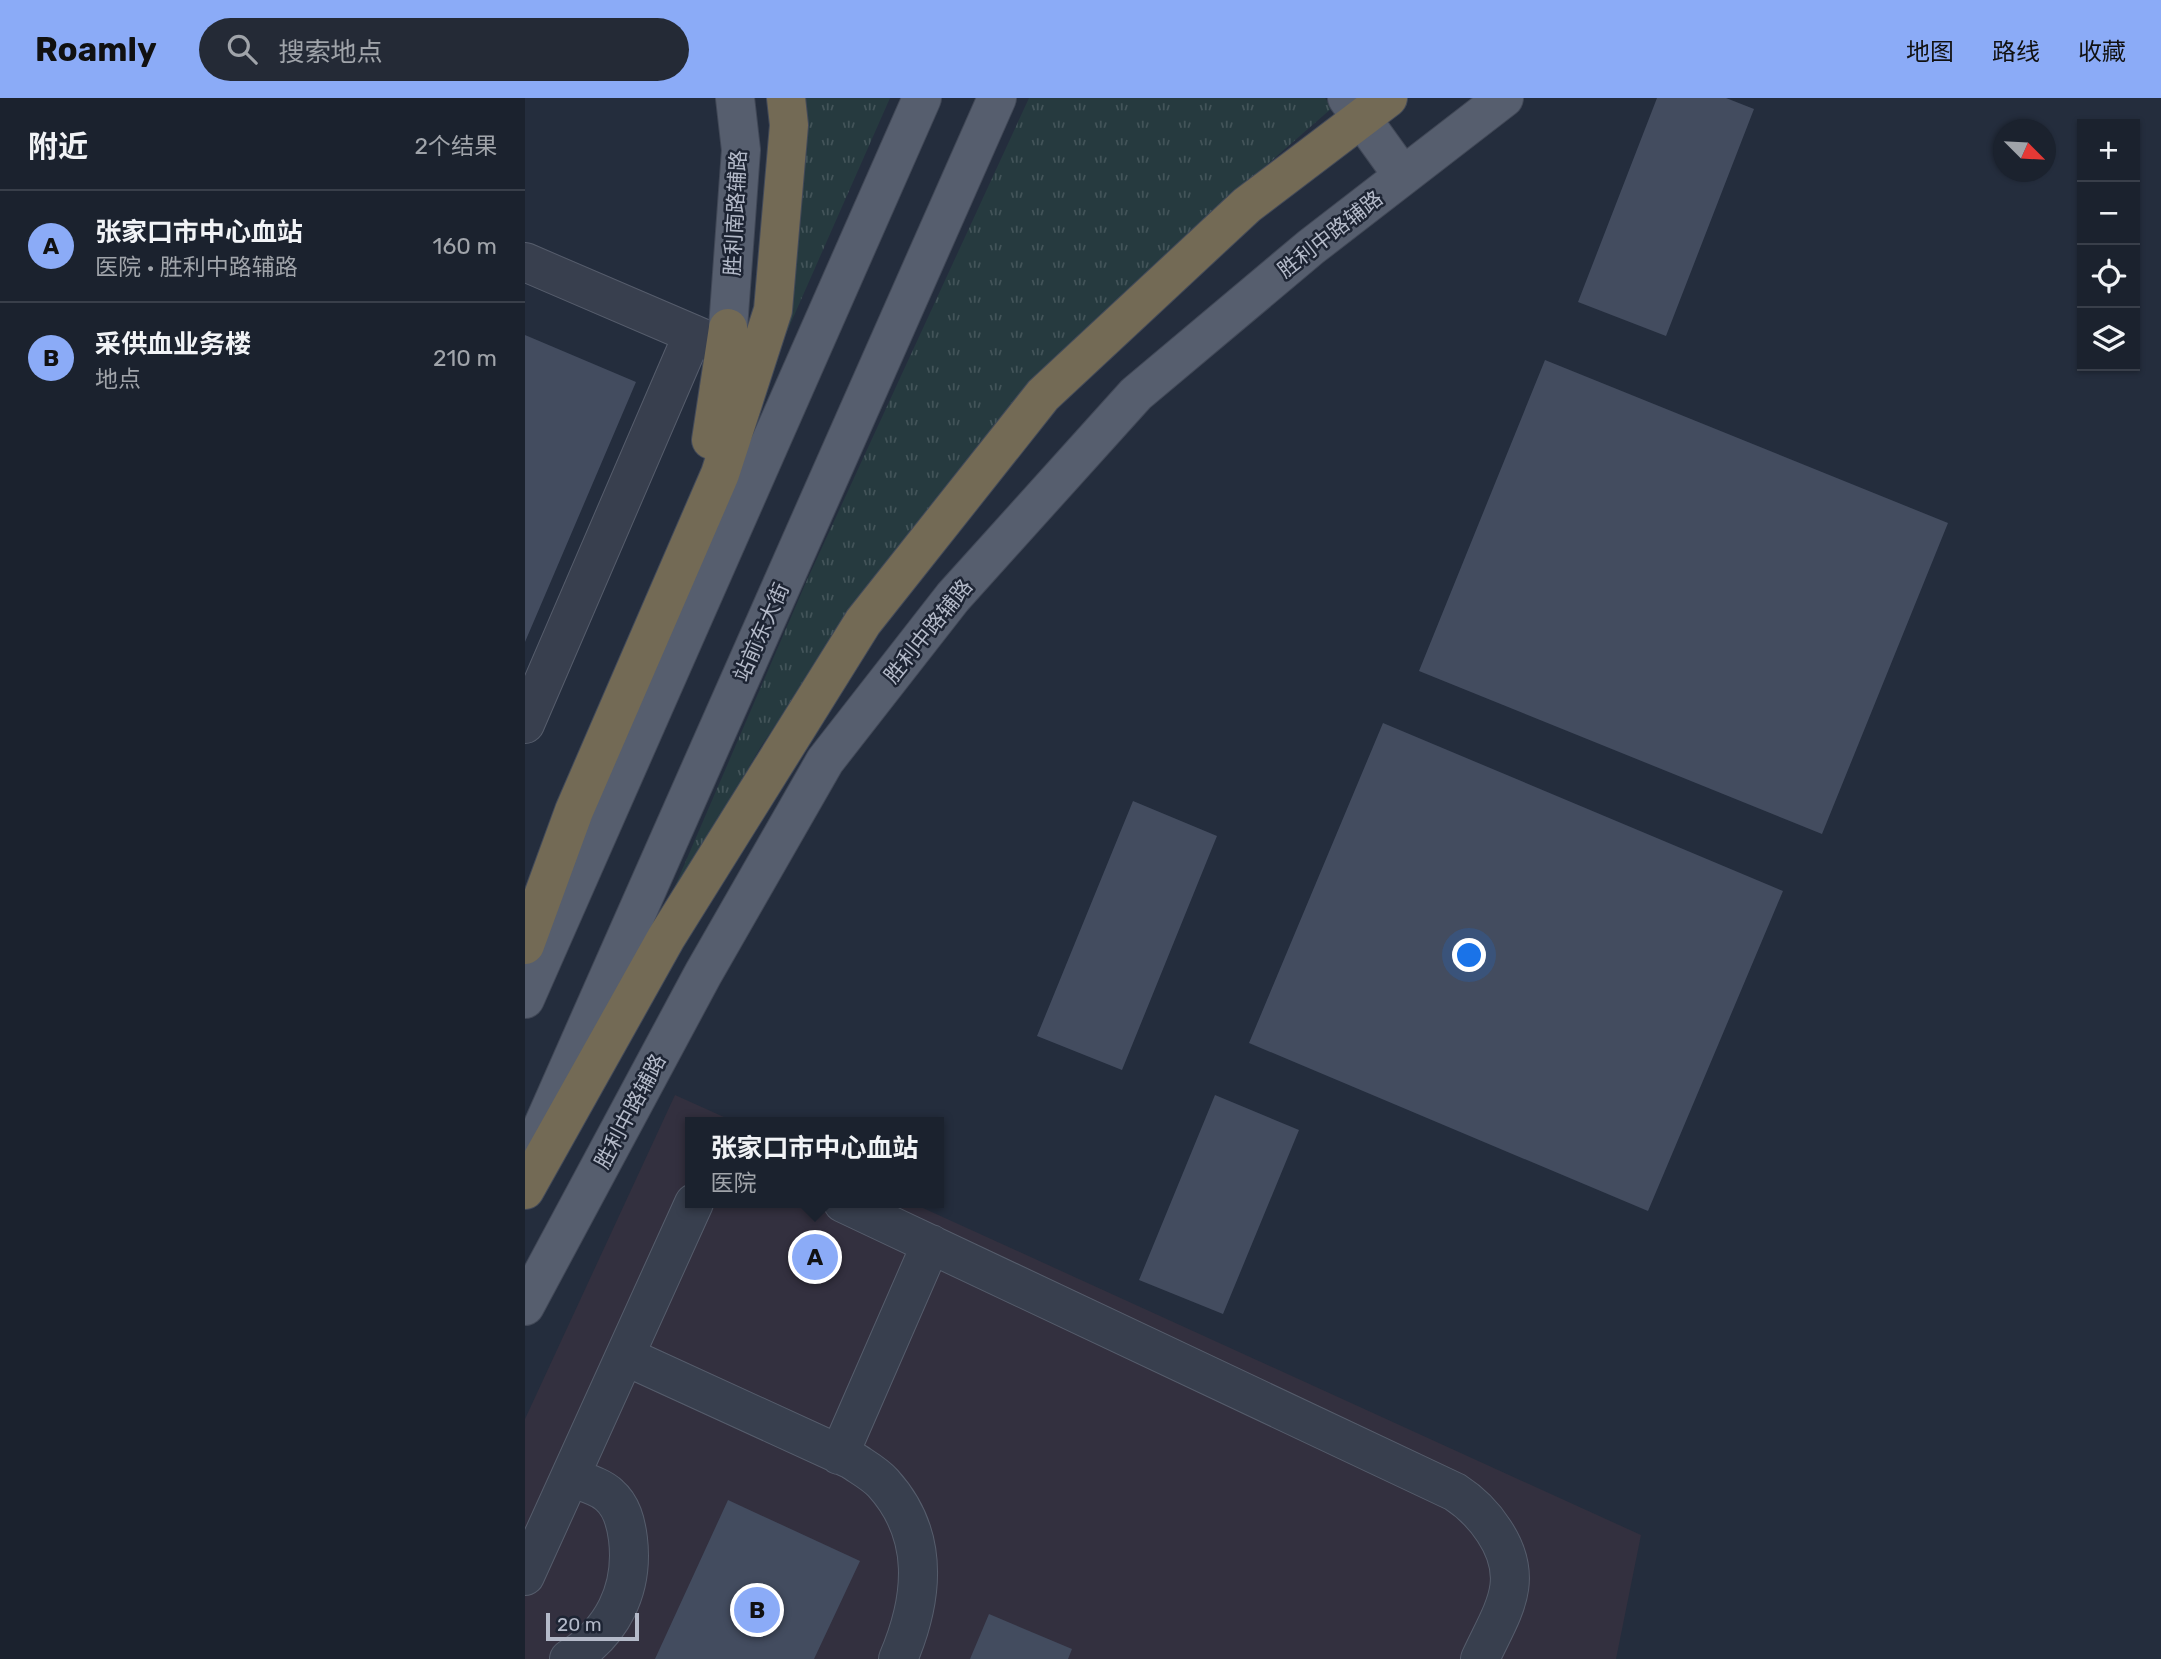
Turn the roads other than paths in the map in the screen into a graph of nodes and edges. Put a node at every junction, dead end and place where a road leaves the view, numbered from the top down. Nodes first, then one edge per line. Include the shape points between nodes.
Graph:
1 (734, 98) edge
2 (786, 98) edge
3 (922, 98) edge
4 (997, 98) edge
5 (1504, 98) edge
6 (1366, 105) edge
7 (1403, 176) junction
8 (525, 261) edge
9 (715, 337) junction
10 (699, 523) junction
11 (525, 724) edge
12 (525, 945) edge
13 (525, 999) edge
14 (525, 1166) edge
15 (525, 1190) edge
16 (692, 1208) edge
17 (854, 1208) edge
18 (931, 1244) junction
19 (525, 1306) edge
20 (625, 1356) junction
21 (839, 1454) junction
22 (570, 1476) junction
23 (534, 1531) edge
24 (526, 1572) edge
25 (569, 1659) edge
26 (898, 1659) edge
27 (1480, 1659) edge

1 - 9 main road, 胜利南路辅路 via 741,150
2 - 10 highway via 789,125 773,310 720,474
3 - 13 main road
4 - 14 main road, 站前东大街
5 - 7 main road, 胜利中路辅路
6 - 7 main road
6 - 15 highway via 1247,205 1043,395 863,622 666,939
7 - 19 main road, 胜利中路辅路 via 1136,394 944,608 825,761 703,974
8 - 9 lane
9 - 10 highway
9 - 11 lane
10 - 12 highway via 574,811
16 - 20 lane
17 - 18 lane
18 - 21 lane
18 - 27 lane via 1471,1502 1498,1537 1511,1577 1508,1595
20 - 21 lane
20 - 22 lane
21 - 26 lane via 881,1481 905,1512 916,1544 915,1608
22 - 23 lane
22 - 25 lane via 608,1494 619,1507 626,1527 629,1574 603,1631
23 - 24 lane

